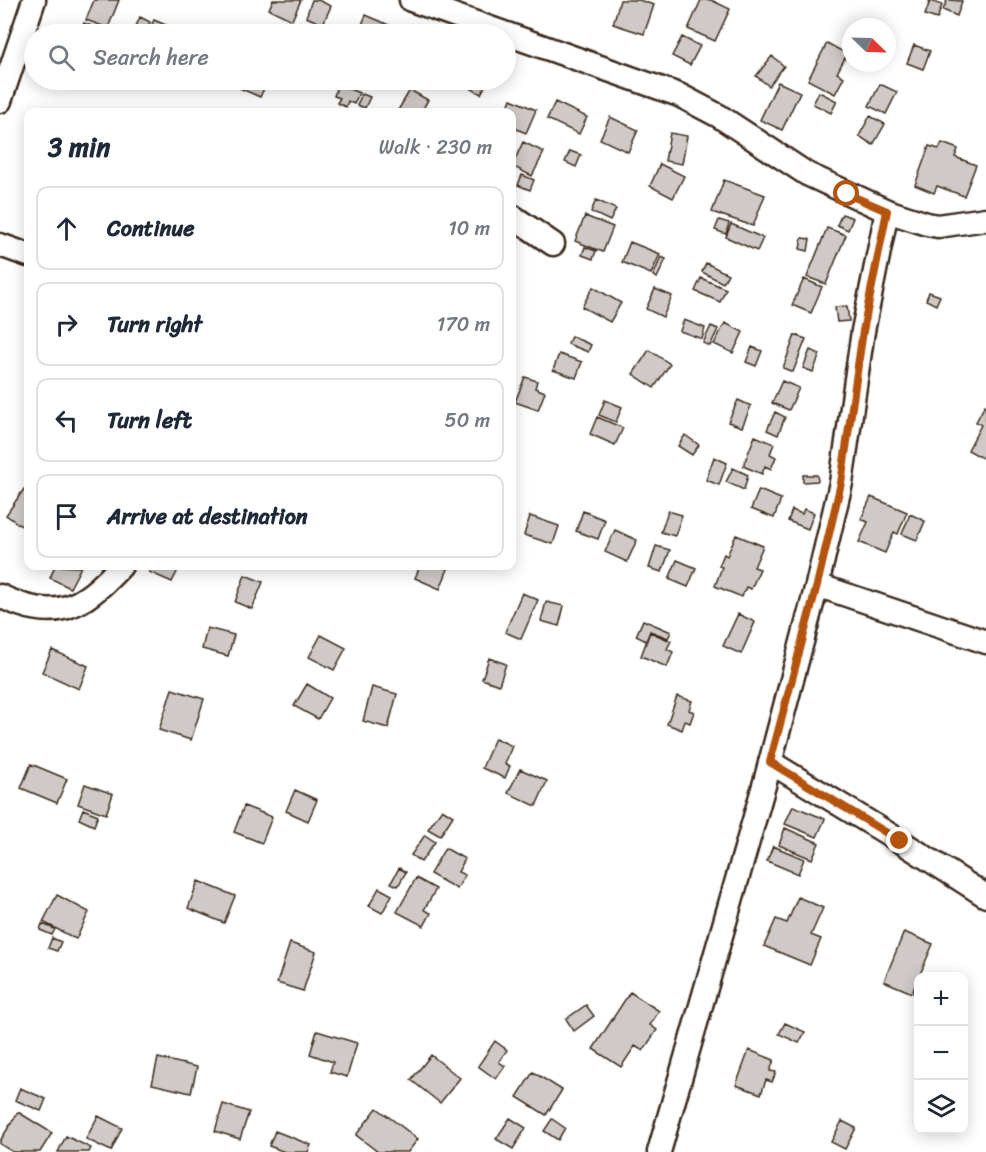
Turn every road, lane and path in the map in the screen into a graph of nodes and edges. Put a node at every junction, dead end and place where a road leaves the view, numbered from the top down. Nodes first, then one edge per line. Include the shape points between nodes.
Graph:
1 (34, 0) edge
2 (411, 0) edge
3 (26, 24) edge
4 (479, 24) edge
5 (24, 30) edge
6 (516, 37) edge
7 (0, 101) edge
8 (887, 211) junction
9 (516, 219) edge
10 (986, 219) edge
11 (553, 244) dead end
12 (0, 245) edge
13 (24, 254) edge
14 (117, 570) edge
15 (817, 585) junction
16 (0, 596) edge
17 (986, 642) edge
18 (770, 762) junction
19 (986, 896) edge
20 (659, 1152) edge

1 - 3 street
2 - 4 street
5 - 7 street
6 - 8 street via 679,95 719,116 807,174
8 - 10 street via 938,226
8 - 15 street via 863,331 841,483
9 - 11 street
12 - 13 street
14 - 16 street via 99,590 57,610 38,610
15 - 17 street
15 - 18 street
18 - 19 street
18 - 20 street

